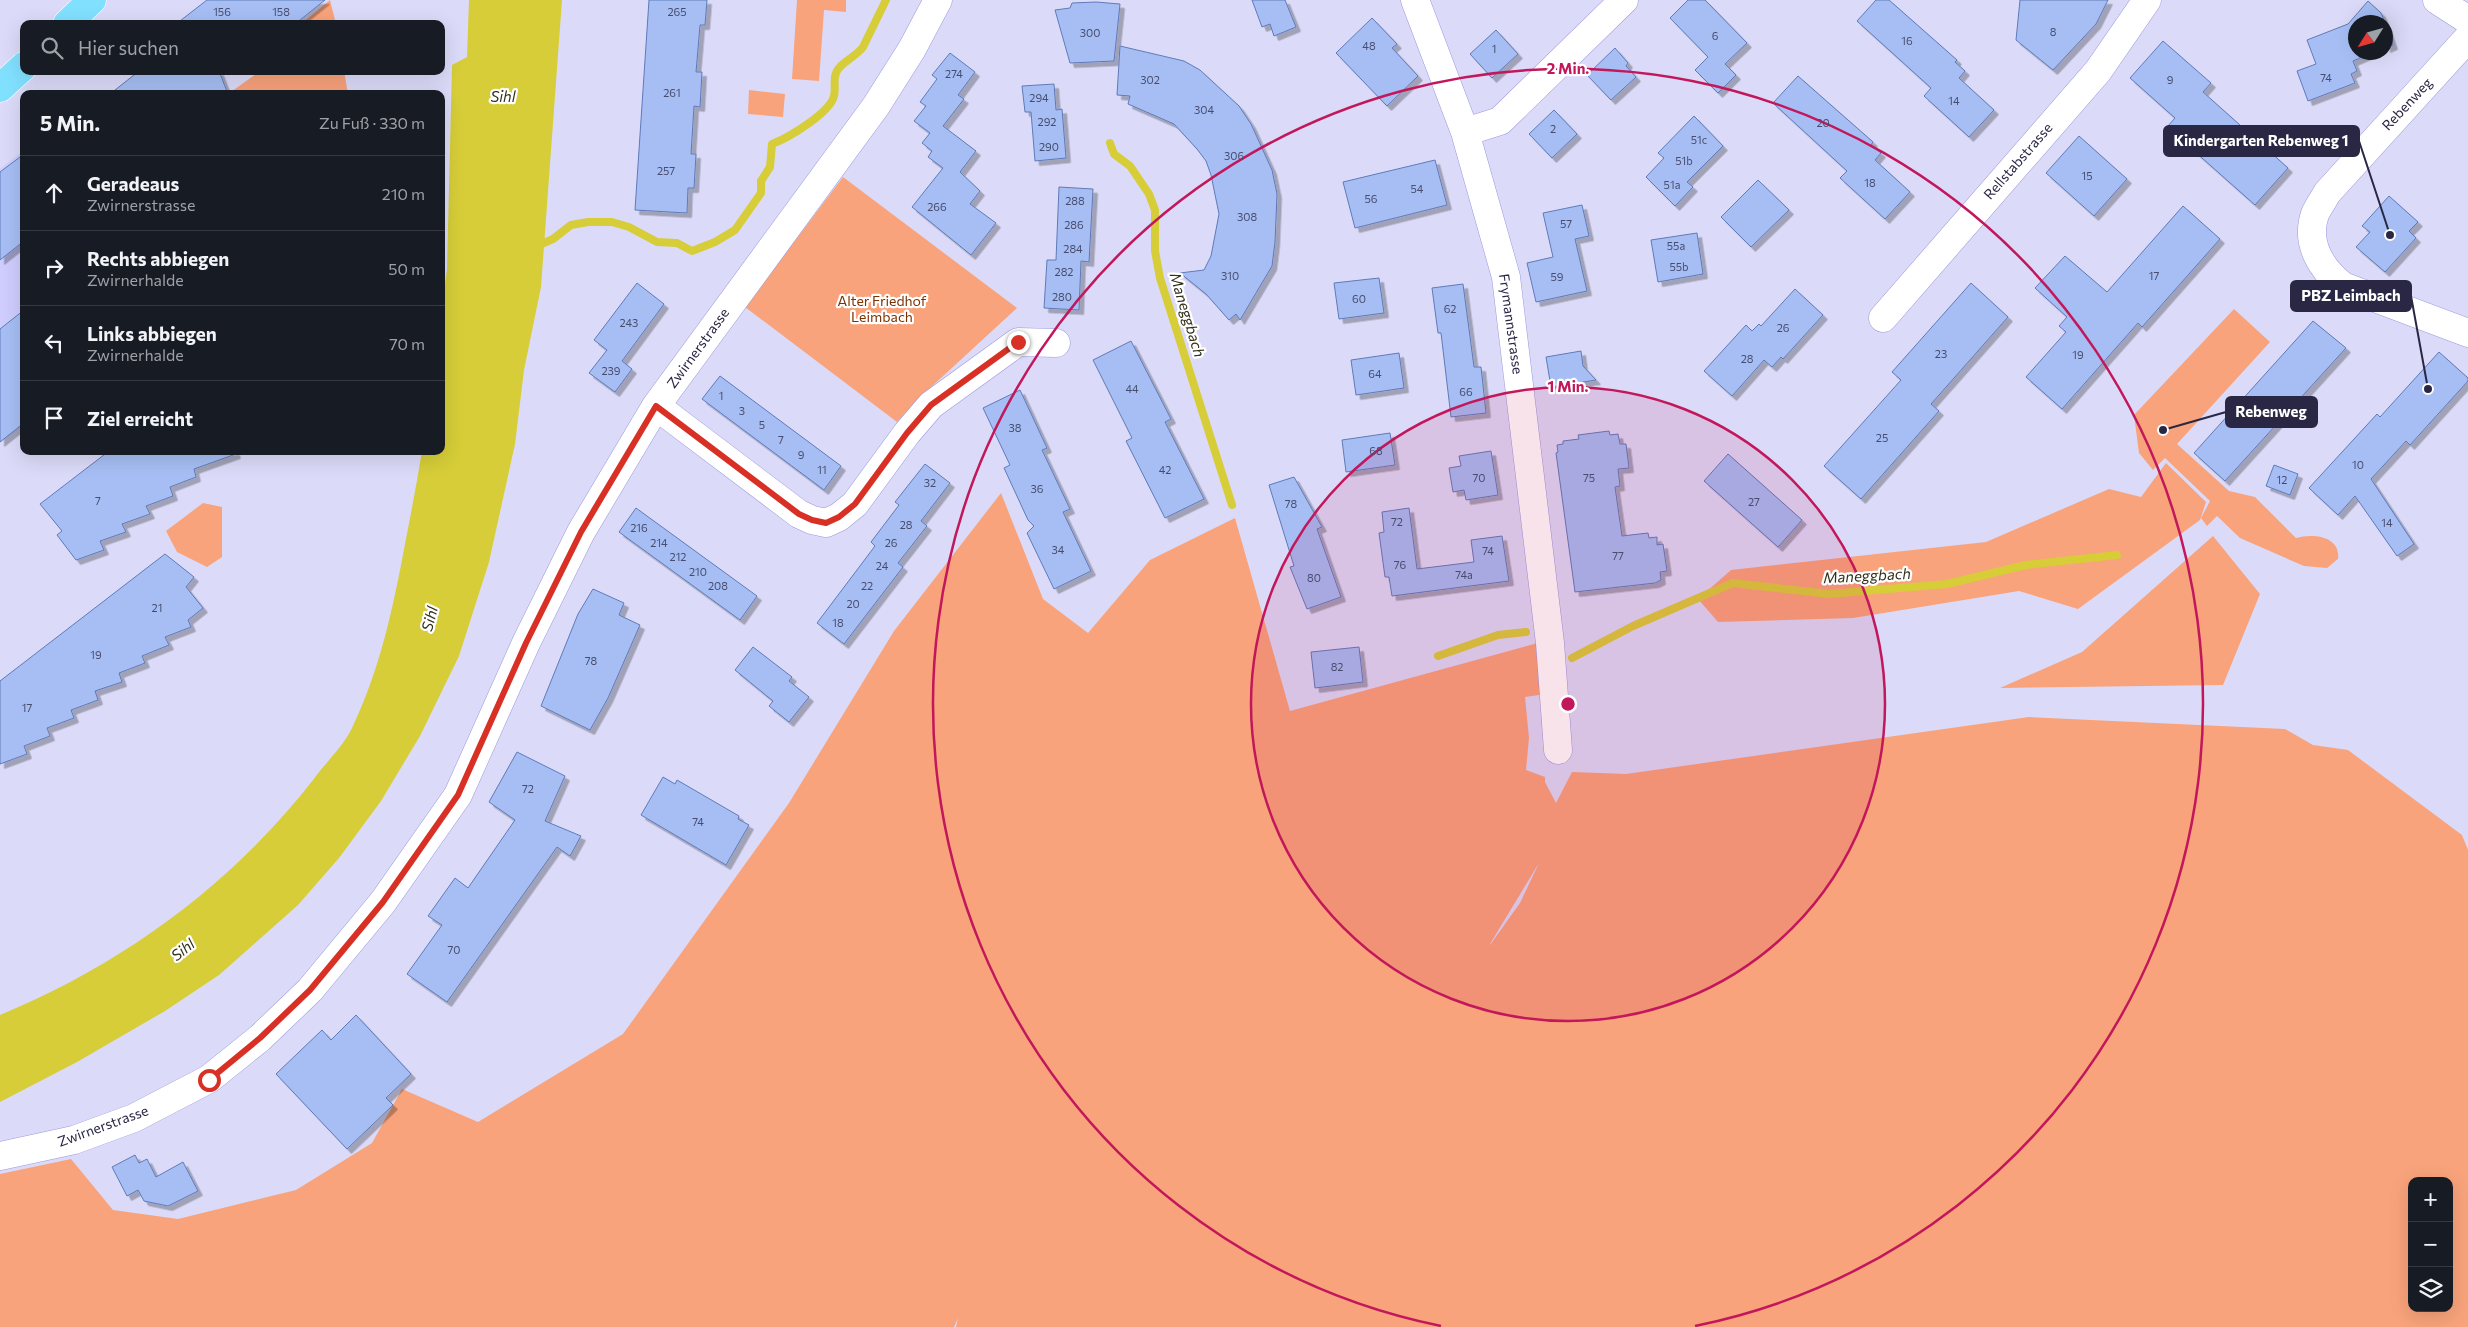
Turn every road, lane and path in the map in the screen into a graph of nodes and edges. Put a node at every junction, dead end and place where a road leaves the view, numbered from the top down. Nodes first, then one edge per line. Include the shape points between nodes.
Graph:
1 (92, 0) edge
2 (938, 0) edge
3 (1415, 0) edge
4 (1624, 0) edge
5 (2147, 0) edge
6 (2436, 0) edge
7 (72, 20) edge
8 (2468, 20) edge
9 (2468, 38) edge
10 (20, 70) edge
11 (0, 88) edge
12 (1466, 132) junction
13 (1883, 318) dead end
14 (2468, 332) edge
15 (1056, 343) dead end
16 (656, 406) junction
17 (1558, 750) dead end
18 (0, 1156) edge

1 - 7 main road
2 - 16 street, Zwirnerstrasse via 876,106
3 - 12 street, Frymannstrasse
4 - 12 street via 1500,121
5 - 13 street, Rellstabstrasse via 2098,71
6 - 8 street
9 - 14 street, Rebenweg via 2327,193 2315,214 2312,237 2317,257 2329,275 2344,286
10 - 11 main road
12 - 17 street, Frymannstrasse via 1506,277 1550,643
15 - 16 street via 1018,342 931,405 855,504 826,523 799,514
16 - 18 street, Zwirnerstrasse via 581,532 526,643 458,795 383,902 310,990 260,1038 209,1080 134,1118 74,1140

